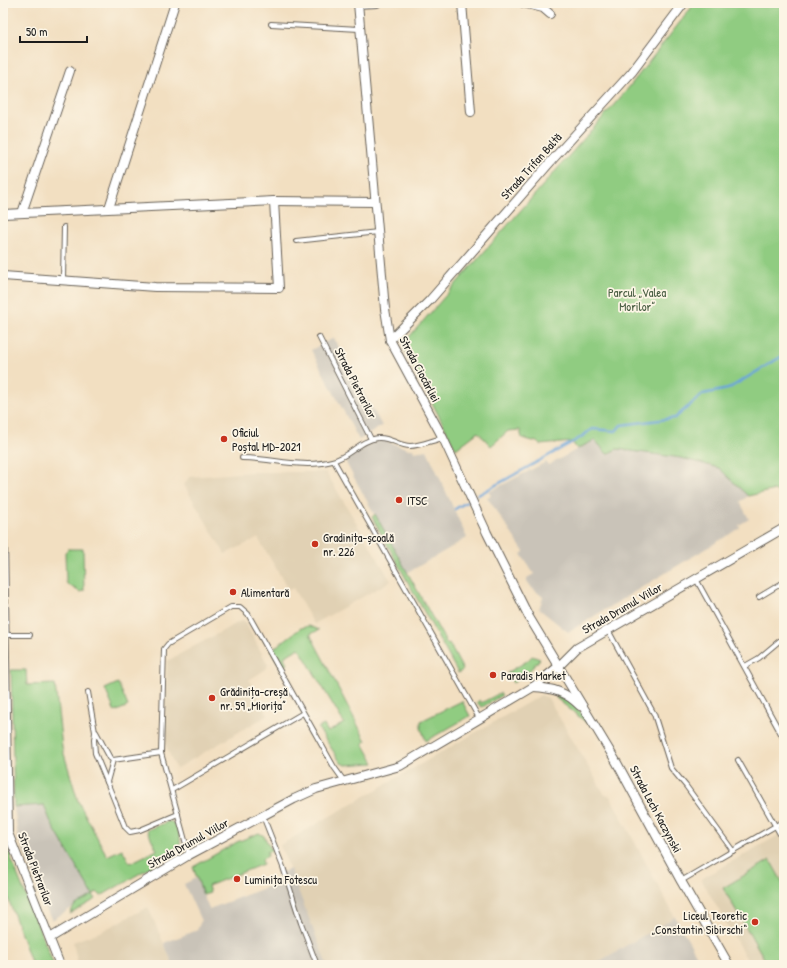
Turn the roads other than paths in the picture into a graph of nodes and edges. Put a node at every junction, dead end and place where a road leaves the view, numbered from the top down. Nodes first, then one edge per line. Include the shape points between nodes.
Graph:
1 (175, 3) edge
2 (358, 3) edge
3 (377, 3) edge
4 (462, 3) edge
5 (523, 3) edge
6 (684, 3) edge
7 (550, 14) dead end
8 (270, 24) dead end
9 (360, 29) junction
10 (70, 71) dead end
11 (471, 112) dead end
12 (274, 201) junction
13 (375, 202) junction
14 (109, 208) junction
15 (22, 213) junction
16 (3, 214) edge
17 (64, 227) dead end
18 (378, 232) junction
19 (296, 241) dead end
20 (3, 276) edge
21 (63, 280) junction
22 (319, 337) dead end
23 (390, 340) junction
24 (443, 438) junction
25 (371, 439) junction
26 (242, 458) dead end
27 (334, 461) junction
28 (784, 528) edge
29 (3, 538) edge
30 (4, 568) edge
31 (696, 579) junction
32 (784, 582) edge
33 (759, 597) dead end
34 (4, 629) edge
35 (608, 630) junction
36 (30, 635) dead end
37 (784, 637) edge
38 (559, 666) junction
39 (745, 666) junction
40 (533, 687) junction
41 (88, 692) dead end
42 (585, 711) junction
43 (303, 713) junction
44 (480, 719) junction
45 (96, 732) junction
46 (784, 739) edge
47 (161, 753) junction
48 (113, 760) junction
49 (738, 760) dead end
50 (344, 781) junction
51 (107, 782) junction
52 (172, 790) junction
53 (178, 814) junction
54 (263, 816) junction
55 (784, 821) edge
56 (776, 826) junction
57 (784, 841) edge
58 (733, 851) junction
59 (189, 855) junction
60 (681, 881) junction
61 (50, 938) junction
62 (60, 965) edge
63 (317, 965) edge
64 (729, 965) edge

1 - 14 street
2 - 3 street
2 - 9 street, Strada Ciocârliei
4 - 11 street
5 - 7 street via 543,8
6 - 23 street, Strada Trifan Baltă via 632,72 430,300
8 - 9 lane
9 - 13 street, Strada Ciocârliei
10 - 15 street
12 - 13 street
12 - 14 street
12 - 21 street via 279,288 155,287
13 - 18 street, Strada Ciocârliei
14 - 15 street
15 - 16 street
17 - 21 lane
18 - 19 lane
18 - 23 street, Strada Ciocârliei
20 - 21 street
22 - 25 lane, Strada Pietrarilor
23 - 24 street, Strada Ciocârliei
24 - 25 lane via 411,446 392,440
24 - 38 street, Strada Ciocârliei via 486,533 522,603
25 - 27 lane
26 - 27 lane via 315,465
27 - 44 lane
28 - 31 street, Strada Drumul Viilor
29 - 30 street, Strada Pietrarilor
30 - 34 street, Strada Pietrarilor
31 - 35 street, Strada Drumul Viilor
31 - 39 lane
32 - 33 lane
34 - 36 lane
34 - 61 street, Strada Pietrarilor via 8,833
35 - 38 street, Strada Drumul Viilor via 575,650
35 - 58 lane via 654,714 671,768
37 - 39 lane
38 - 40 street, Strada Drumul Viilor
38 - 42 street, Strada Lech Kaczynski
39 - 46 lane
40 - 42 street via 557,690 573,699
40 - 44 street, Strada Drumul Viilor
41 - 45 lane
42 - 60 street, Strada Lech Kaczynski via 617,762
43 - 47 lane via 248,614 244,609 231,607 176,639 164,649
43 - 50 lane
43 - 52 lane
44 - 50 street, Strada Drumul Viilor via 400,766
45 - 48 lane
45 - 51 lane via 95,753
47 - 48 lane
47 - 52 lane
48 - 51 lane
49 - 56 lane
50 - 54 street, Strada Drumul Viilor via 316,789
51 - 53 lane via 125,827 130,832
52 - 53 lane
53 - 59 lane
54 - 59 street, Strada Drumul Viilor
54 - 63 lane via 283,867 300,924
55 - 56 lane
56 - 57 lane
56 - 58 lane
58 - 60 lane
59 - 61 street, Strada Drumul Viilor
60 - 64 street, Strada Lech Kaczynski
61 - 62 street, Strada Pietrarilor

